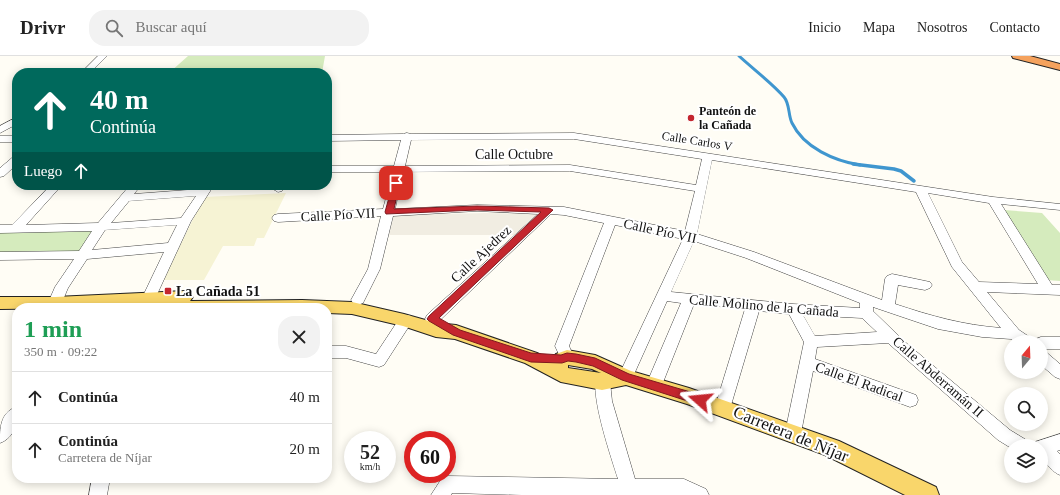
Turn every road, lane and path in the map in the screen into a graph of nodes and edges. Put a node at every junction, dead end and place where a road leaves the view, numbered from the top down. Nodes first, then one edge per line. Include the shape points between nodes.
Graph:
1 (102, 56) edge
2 (1016, 56) edge
3 (1038, 56) edge
4 (1060, 62) edge
5 (1060, 67) edge
6 (89, 68) edge
7 (12, 123) edge
8 (0, 130) edge
9 (407, 136) junction
10 (332, 138) edge
11 (0, 139) edge
12 (12, 139) edge
13 (708, 156) junction
14 (12, 163) edge
15 (400, 168) junction
16 (332, 170) edge
17 (0, 174) edge
18 (920, 188) junction
19 (700, 189) junction
20 (52, 190) edge
21 (132, 190) edge
22 (197, 190) edge
23 (205, 190) edge
24 (125, 198) junction
25 (993, 200) junction
26 (1060, 207) edge
27 (549, 210) junction
28 (389, 212) junction
29 (278, 218) dead end
30 (186, 221) junction
31 (611, 221) junction
32 (101, 227) junction
33 (0, 229) edge
34 (15, 229) junction
35 (690, 236) junction
36 (173, 248) junction
37 (0, 256) edge
38 (84, 256) junction
39 (925, 285) dead end
40 (977, 287) junction
41 (1054, 290) edge
42 (663, 296) junction
43 (149, 298) junction
44 (358, 300) junction
45 (689, 300) junction
46 (0, 303) edge
47 (55, 303) junction
48 (753, 306) junction
49 (332, 307) edge
50 (867, 307) junction
51 (888, 308) junction
52 (793, 310) junction
53 (0, 311) edge
54 (12, 311) edge
55 (432, 319) junction
56 (406, 320) junction
57 (456, 332) junction
58 (1014, 334) joint
59 (892, 337) junction
60 (811, 342) junction
61 (1048, 343) edge
62 (1060, 343) edge
63 (332, 352) edge
64 (1048, 362) edge
65 (808, 363) junction
66 (563, 364) junction
67 (1060, 373) edge
68 (604, 376) junction
69 (626, 377) junction
70 (654, 385) junction
71 (910, 400) dead end
72 (723, 407) junction
73 (11, 415) edge
74 (794, 433) junction
75 (0, 436) edge
76 (1009, 439) edge
77 (1060, 442) edge
78 (1048, 446) edge
79 (1048, 454) edge
80 (1060, 468) edge
81 (100, 483) edge
82 (500, 491) edge
83 (568, 491) edge
84 (630, 492) edge
85 (98, 495) edge
86 (440, 495) edge
87 (700, 495) edge
88 (928, 495) edge

1 - 6 street
2 - 5 highway
3 - 4 highway
7 - 8 street
9 - 10 street, Calle Carlos V
9 - 13 street, Calle Carlos V via 574,136
9 - 15 street
11 - 12 street
13 - 18 street, Calle Carlos V
13 - 19 street
14 - 17 street
15 - 16 street, Calle Octubre
15 - 19 street, Calle Octubre via 570,168
15 - 28 street
18 - 25 street, Calle Carlos V
18 - 40 street via 957,264
19 - 35 street
20 - 34 street
21 - 24 street
22 - 24 street
23 - 30 street
24 - 32 street
25 - 26 street, Calle Carlos V
25 - 41 street
27 - 28 street, Calle Pío VII via 477,208
27 - 31 street, Calle Pío VII
27 - 55 street, Calle Ajedrez
28 - 29 street, Calle Pío VII
28 - 44 street via 374,269
30 - 32 street
30 - 36 street
31 - 35 street, Calle Pío VII
31 - 66 street via 562,346
32 - 34 street
32 - 38 street
33 - 34 street
35 - 42 street
35 - 50 street, Calle Pío VII via 750,254
36 - 38 street
36 - 43 street
37 - 38 street
38 - 47 street via 62,287
39 - 51 street via 892,279
40 - 41 street
40 - 58 street
42 - 45 street, Calle Molino de la Cañada
42 - 69 street
43 - 44 main road via 305,296
43 - 47 main road
44 - 55 main road via 394,306
45 - 48 street, Calle Molino de la Cañada
45 - 70 street
46 - 47 main road
48 - 52 street, Calle Molino de la Cañada
48 - 72 street
49 - 56 main road
50 - 51 street, Calle Pío VII
50 - 52 street, Calle Molino de la Cañada
50 - 59 street, Calle Abderramán II
51 - 58 street, Calle Pío VII via 938,324 982,332
52 - 60 street
53 - 54 main road
55 - 57 main road
56 - 57 main road via 436,330
56 - 63 street via 379,361 346,352
57 - 66 main road via 531,358
59 - 60 street
59 - 76 street, Calle Abderramán II
60 - 65 street
61 - 62 street
64 - 67 street
65 - 71 street, Calle El Radical
65 - 74 street
66 - 68 main road, Carretera de Níjar
68 - 69 main road, Carretera de Níjar
68 - 84 street via 604,401
69 - 70 main road, Carretera de Níjar
70 - 72 main road, Carretera de Níjar
72 - 74 main road, Carretera de Níjar
73 - 75 street
74 - 88 main road, Carretera de Níjar via 832,448
77 - 78 street
79 - 80 street
81 - 85 street
82 - 83 street
82 - 86 street via 448,484
83 - 84 street
84 - 87 street via 684,488

